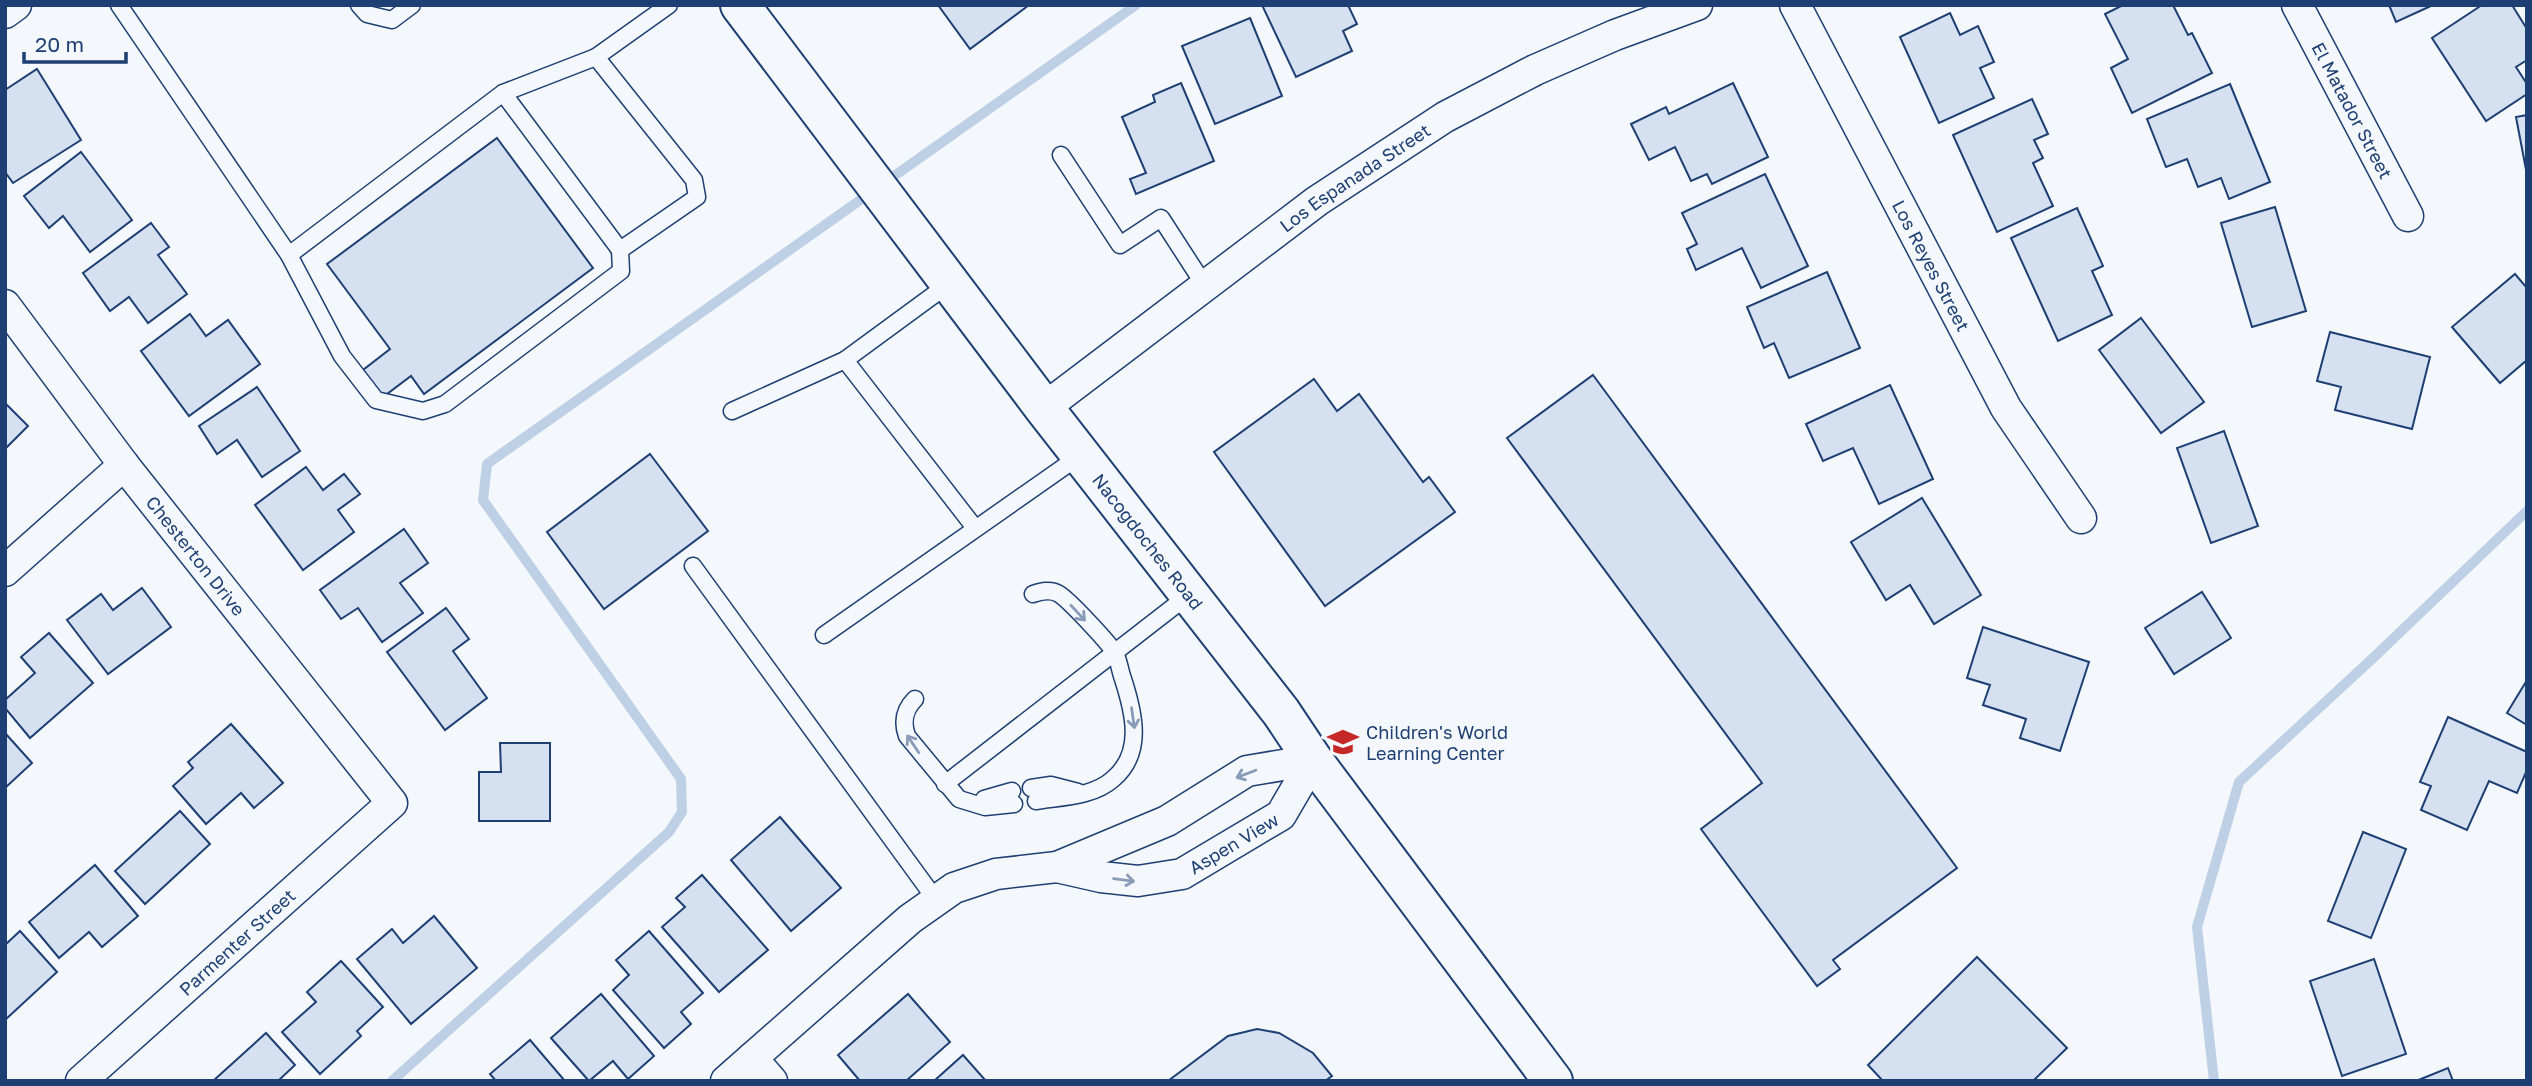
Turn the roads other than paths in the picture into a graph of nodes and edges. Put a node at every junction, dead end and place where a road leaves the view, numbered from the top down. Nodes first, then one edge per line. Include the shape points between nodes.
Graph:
1 (16, 5) edge
2 (119, 5) edge
3 (359, 5) edge
4 (412, 5) edge
5 (670, 5) edge
6 (740, 5) edge
7 (1697, 5) edge
8 (1795, 5) edge
9 (2297, 5) edge
10 (5, 13) edge
11 (596, 57) junction
12 (503, 93) junction
13 (1061, 155) dead end
14 (2408, 216) dead end
15 (620, 250) junction
16 (289, 255) junction
17 (941, 270) junction
18 (1205, 286) junction
19 (5, 305) edge
20 (845, 360) junction
21 (1044, 408) junction
22 (732, 411) dead end
23 (1081, 455) junction
24 (124, 465) junction
25 (2081, 518) dead end
26 (975, 528) junction
27 (693, 566) dead end
28 (5, 571) edge
29 (1033, 594) dead end
30 (1190, 594) junction
31 (824, 635) dead end
32 (1115, 652) junction
33 (915, 699) dead end
34 (1313, 760) junction
35 (945, 784) junction
36 (1034, 795) dead end
37 (1013, 798) dead end
38 (392, 803) joint
39 (1057, 867) junction
40 (936, 900) junction
41 (752, 1058) junction
42 (82, 1081) edge
43 (726, 1081) edge
44 (772, 1081) edge
45 (1553, 1081) edge

1 - 10 street
2 - 16 lane
3 - 4 lane via 367,14 391,20
5 - 11 lane
6 - 17 main road, Nacogdoches Road
7 - 18 street, Los Espanada Street via 1535,70 1445,117 1317,201
8 - 25 street, Los Reyes Street via 2006,408
9 - 14 street, El Matador Street
11 - 12 lane
11 - 15 lane via 694,180 697,197
12 - 15 lane
12 - 16 lane
13 - 18 lane via 1120,245 1161,218
15 - 16 lane via 621,271 445,404 423,411 376,400 342,356
17 - 20 lane
17 - 21 main road, Nacogdoches Road
18 - 21 street, Los Espanada Street
19 - 24 street, Chesterton Drive
20 - 22 lane
20 - 26 lane
21 - 23 main road, Nacogdoches Road
23 - 26 lane
23 - 30 main road, Nacogdoches Road
24 - 28 street
24 - 38 street, Chesterton Drive
26 - 31 lane
27 - 40 lane
29 -> 32 lane via 1058,593
30 - 32 lane
30 - 34 main road, Nacogdoches Road
32 - 35 lane
32 -> 36 lane via 1135,726 1126,766 1112,781 1084,794 1051,785
35 -> 33 lane via 904,727 908,706
34 -> 39 street, Aspen View via 1247,771 1167,821
39 -> 34 street, Aspen View via 1138,881 1182,874 1280,815
34 - 45 main road, Nacogdoches Road
35 - 37 lane via 958,799 977,806 985,799
38 - 42 street, Parmenter Street
39 - 40 street, Aspen View via 996,874 954,888
40 - 41 street, Aspen View
41 - 43 street, Aspen View
41 - 44 street

